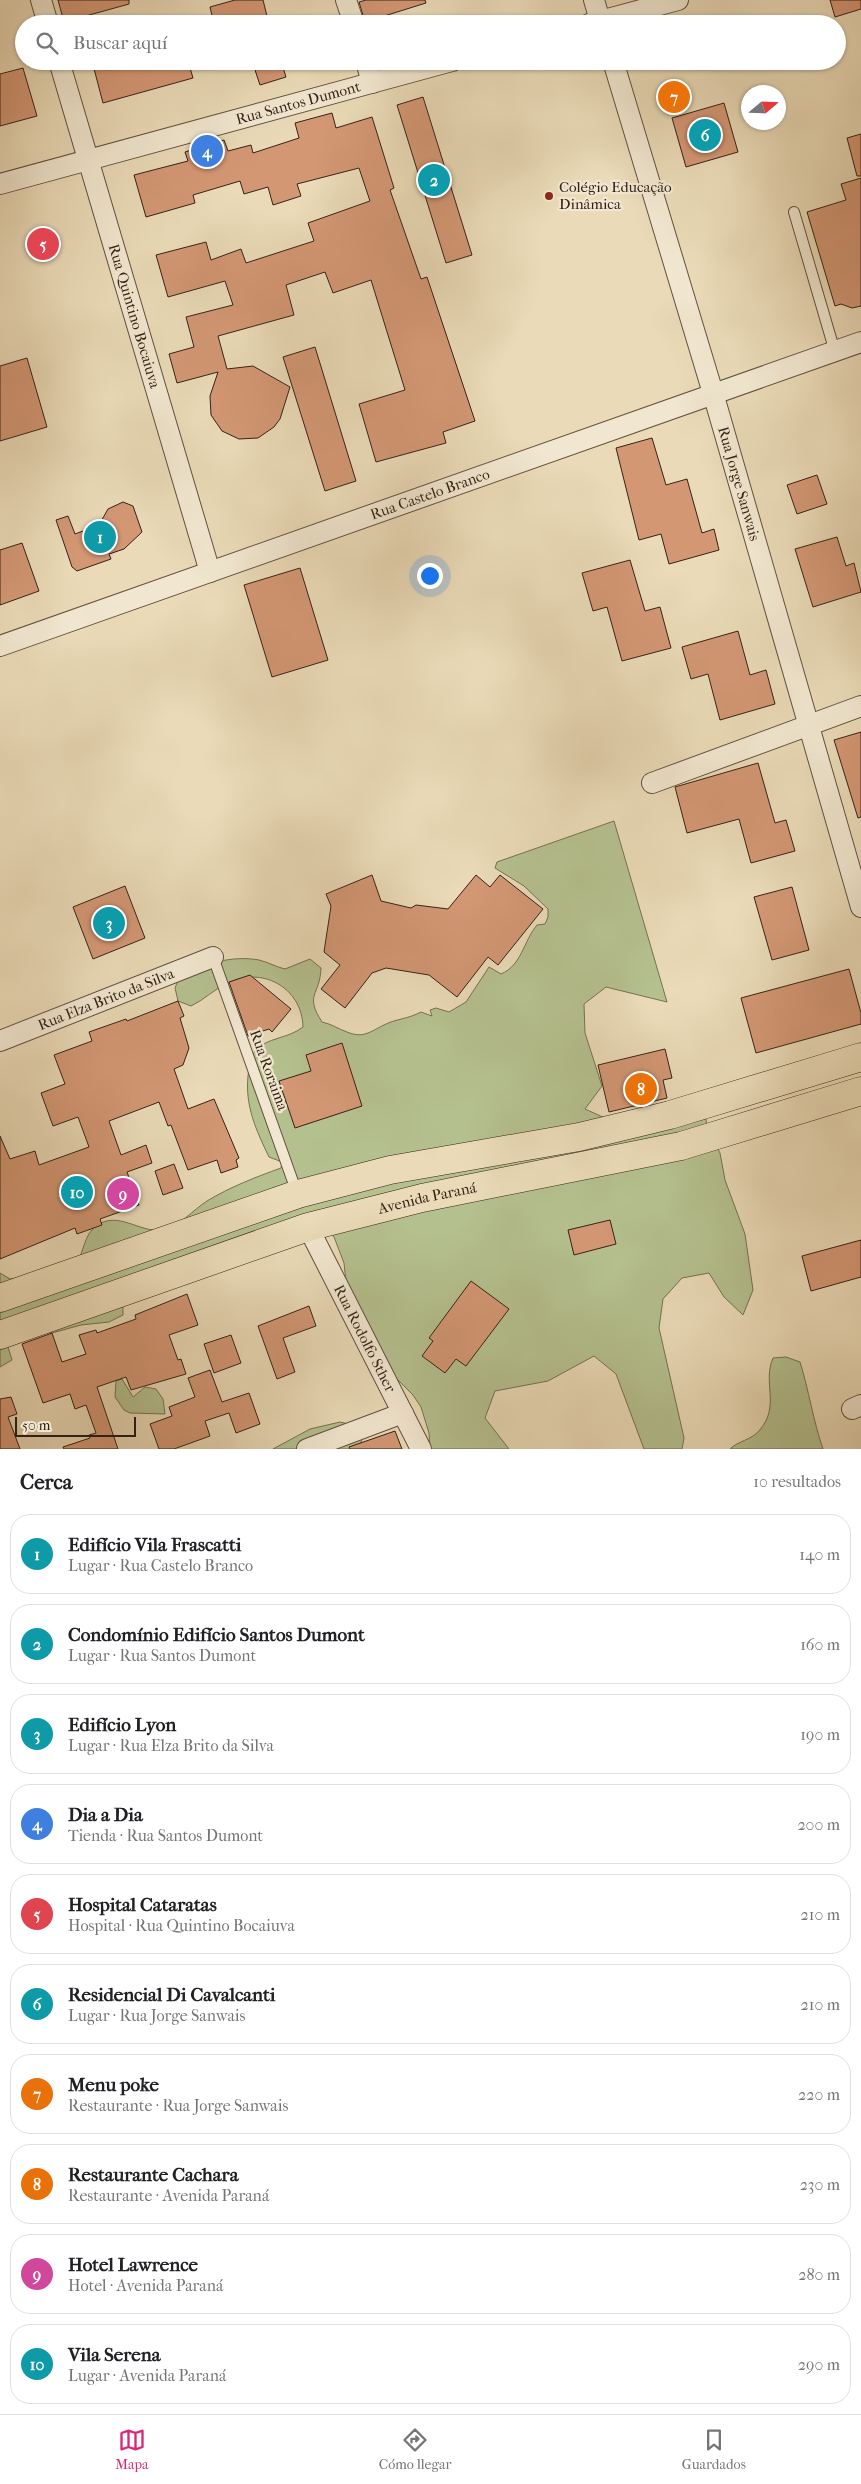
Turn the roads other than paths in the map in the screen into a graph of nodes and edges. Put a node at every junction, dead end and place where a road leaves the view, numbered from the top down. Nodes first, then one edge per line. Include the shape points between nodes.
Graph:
1 (41, 0) edge
2 (346, 0) edge
3 (594, 0) edge
4 (678, 0) edge
5 (45, 15) edge
6 (351, 15) edge
7 (596, 15) edge
8 (625, 15) edge
9 (62, 70) edge
10 (368, 70) edge
11 (419, 70) edge
12 (615, 70) edge
13 (372, 83) junction
14 (89, 161) junction
15 (0, 184) edge
16 (794, 212) dead end
17 (861, 342) edge
18 (835, 352) junction
19 (713, 393) junction
20 (210, 572) junction
21 (0, 646) edge
22 (861, 706) edge
23 (807, 726) junction
24 (652, 783) dead end
25 (861, 907) edge
26 (213, 957) joint
27 (0, 1041) edge
28 (861, 1057) edge
29 (861, 1091) edge
30 (298, 1194) junction
31 (308, 1227) junction
32 (0, 1298) edge
33 (0, 1335) edge
34 (403, 1413) junction
35 (307, 1449) edge
36 (421, 1449) edge

1 - 5 street
2 - 6 street
3 - 7 street
4 - 8 street
9 - 14 street, Rua Quintino Bocaiuva
10 - 13 street
11 - 13 street, Rua Santos Dumont
12 - 19 street, Rua Jorge Sanwais
13 - 14 street, Rua Santos Dumont
14 - 15 street, Rua Santos Dumont
14 - 20 street, Rua Quintino Bocaiuva
16 - 18 lane
17 - 18 street, Rua Castelo Branco
18 - 19 street, Rua Castelo Branco
19 - 20 street, Rua Castelo Branco
19 - 23 street, Rua Jorge Sanwais
20 - 21 street, Rua Castelo Branco
22 - 23 street
23 - 24 street
23 - 25 street, Rua Jorge Sanwais
26 - 27 street, Rua Elza Brito da Silva
26 - 30 lane, Rua Roraima
28 - 30 main road via 670,1115 579,1137 390,1170
29 - 31 main road, Avenida Paraná via 681,1146 422,1198
30 - 32 main road
31 - 33 main road, Avenida Paraná
31 - 34 street, Rua Rodolfo Sther
34 - 35 street
34 - 36 street, Rua Rodolfo Sther

